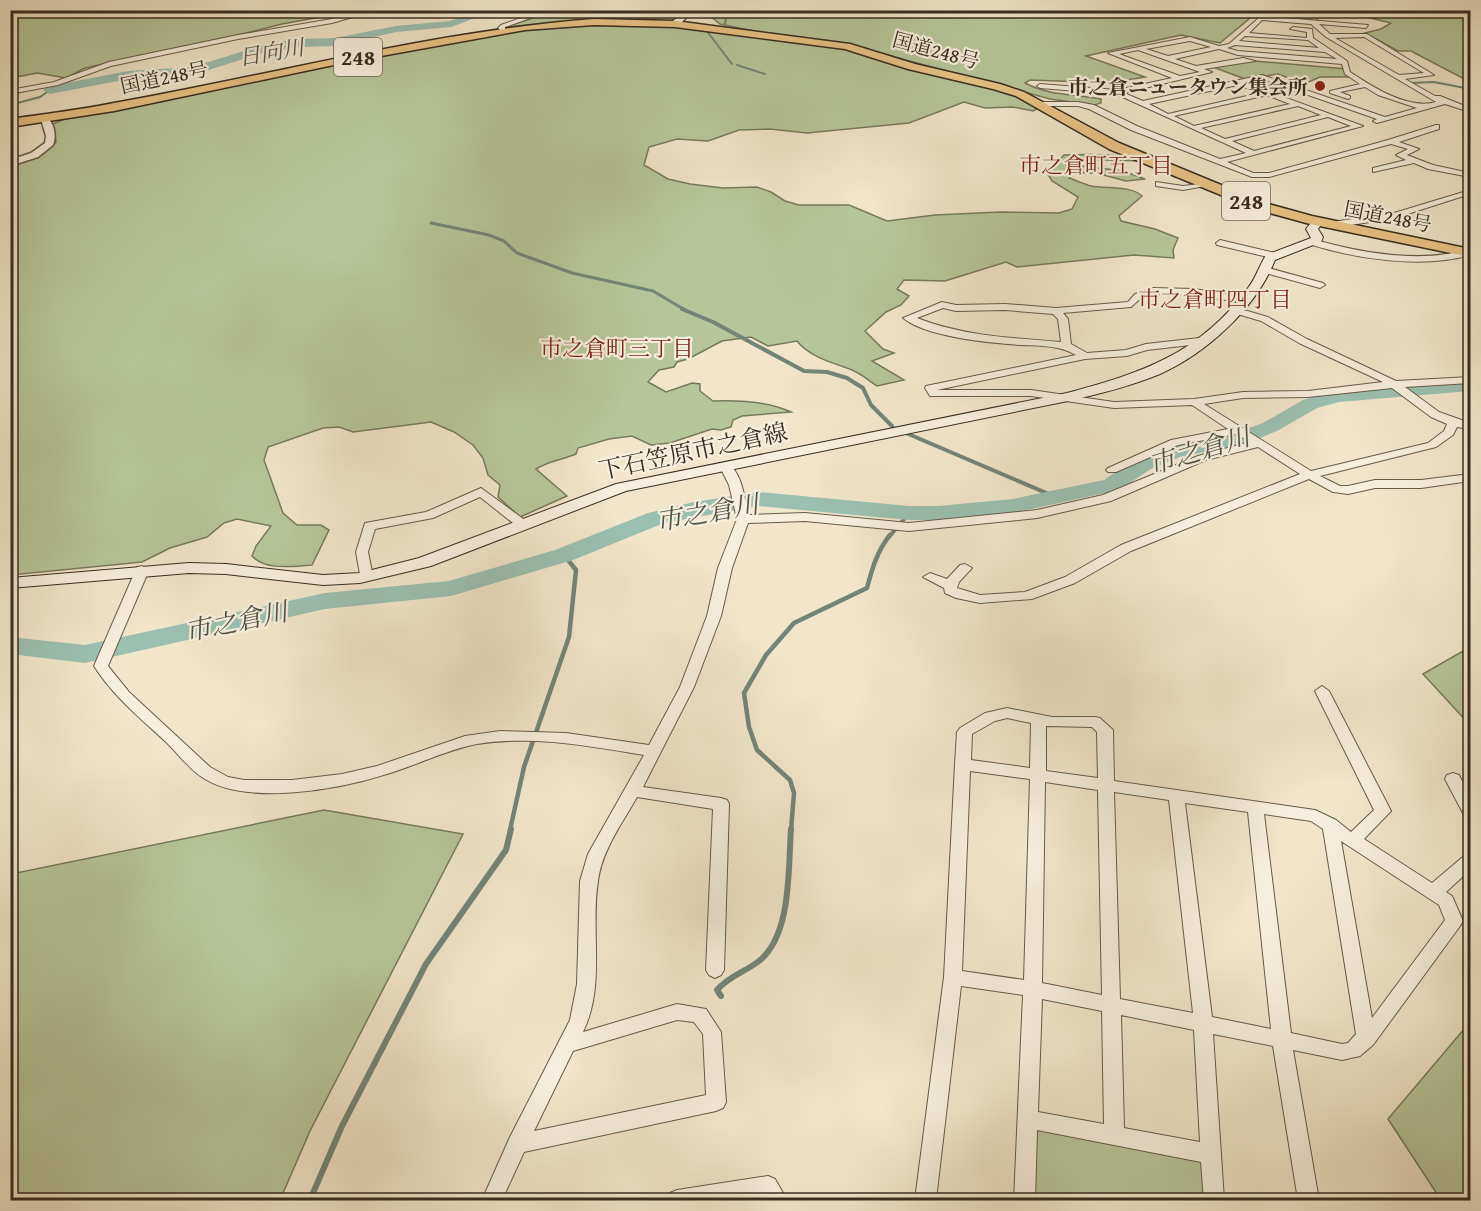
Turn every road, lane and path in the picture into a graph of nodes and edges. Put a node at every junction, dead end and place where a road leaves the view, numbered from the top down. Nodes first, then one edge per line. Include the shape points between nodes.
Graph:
1 (374, 10) edge
2 (550, 10) edge
3 (690, 10) edge
4 (1313, 22) junction
5 (675, 24) junction
6 (1253, 26) junction
7 (1366, 26) dead end
8 (1265, 27) dead end
9 (1287, 29) dead end
10 (503, 30) junction
11 (1244, 34) junction
12 (1328, 36) junction
13 (1310, 39) junction
14 (1235, 43) junction
15 (1138, 48) junction
16 (1220, 48) junction
17 (1326, 50) junction
18 (1169, 58) junction
19 (1346, 65) junction
20 (1197, 68) junction
21 (1209, 72) junction
22 (1398, 77) junction
23 (1179, 78) junction
24 (1237, 82) junction
25 (1365, 85) junction
26 (1411, 85) junction
27 (1041, 86) dead end
28 (10, 92) edge
29 (1117, 92) junction
30 (1267, 93) junction
31 (1038, 104) junction
32 (1142, 104) junction
33 (1298, 104) junction
34 (1372, 105) dead end
35 (1382, 108) dead end
36 (1425, 108) junction
37 (1470, 110) edge
38 (1328, 115) junction
39 (1401, 115) junction
40 (1167, 116) junction
41 (45, 119) junction
42 (1385, 119) junction
43 (10, 123) edge
44 (1359, 126) junction
45 (1436, 127) dead end
46 (1192, 128) junction
47 (1224, 141) junction
48 (1391, 142) junction
49 (1253, 153) junction
50 (1412, 161) junction
51 (1219, 162) junction
52 (10, 163) edge
53 (1376, 170) dead end
54 (1470, 175) edge
55 (1159, 184) dead end
56 (1207, 185) junction
57 (1469, 194) edge
58 (1325, 223) junction
59 (1312, 242) junction
60 (1220, 243) dead end
61 (1470, 252) edge
62 (1276, 256) junction
63 (1265, 270) junction
64 (1320, 285) dead end
65 (1242, 305) junction
66 (1056, 311) junction
67 (1199, 341) junction
68 (1066, 345) junction
69 (1085, 356) junction
70 (1470, 380) edge
71 (1395, 384) junction
72 (1068, 397) junction
73 (1194, 402) junction
74 (1453, 423) junction
75 (1470, 426) edge
76 (1239, 430) junction
77 (1261, 443) junction
78 (726, 467) junction
79 (1112, 470) dead end
80 (1310, 475) junction
81 (1470, 478) edge
82 (743, 519) junction
83 (522, 525) junction
84 (966, 568) dead end
85 (142, 570) junction
86 (366, 577) junction
87 (930, 577) dead end
88 (10, 583) edge
89 (952, 586) junction
90 (1322, 690) dead end
91 (1039, 720) junction
92 (654, 751) junction
93 (963, 764) junction
94 (1036, 776) junction
95 (1453, 779) dead end
96 (1106, 786) junction
97 (633, 791) junction
98 (1176, 795) junction
99 (1255, 807) junction
100 (1470, 811) edge
101 (1330, 824) junction
102 (1354, 839) junction
103 (1470, 861) edge
104 (1434, 892) junction
105 (715, 970) dead end
106 (952, 977) junction
107 (1033, 989) junction
108 (1111, 1004) junction
109 (1203, 1023) junction
110 (1366, 1040) junction
111 (1282, 1041) junction
112 (567, 1045) junction
113 (1028, 1119) junction
114 (1114, 1136) junction
115 (518, 1144) junction
116 (1211, 1154) junction
117 (492, 1200) edge
118 (677, 1200) edge
119 (777, 1200) edge
120 (925, 1200) edge
121 (1024, 1200) edge
122 (1214, 1200) edge
123 (1309, 1200) edge

1 - 28 street via 109,64 56,84
2 - 10 street via 503,26
3 - 5 main road
4 - 6 street via 1261,18
4 - 7 street
4 - 12 street
5 - 10 highway, 国道248号 / 248 via 594,22
5 - 31 highway, 国道248号 / 248 via 846,46 912,67 1003,88
6 - 8 street
6 - 11 street
9 - 13 street via 1310,30
10 - 41 highway, 国道248号 / 248
11 - 13 street
11 - 14 street
12 - 22 street
12 - 22 street via 1365,35 1431,75
13 - 17 street
14 - 16 street
14 - 17 street
15 - 16 street via 1184,38
15 - 18 street
15 - 23 street via 1111,54
16 - 18 street
16 - 19 street
17 - 19 street
18 - 20 street
19 - 20 street via 1244,60
19 - 25 street via 1347,73
20 - 21 street
21 - 23 street
21 - 24 street
22 - 26 street
23 - 29 street
24 - 30 street
24 - 32 street
24 - 42 street via 1262,77
25 - 34 street via 1332,92
25 - 36 street via 1380,94
26 - 36 street via 1442,104
26 - 37 street
27 - 29 street
29 - 32 street
30 - 33 street
30 - 40 street
31 - 51 street via 1091,107
31 - 56 highway, 国道248号 / 248 via 1114,146
32 - 40 street
33 - 38 street
33 - 46 street
35 - 39 street
36 - 39 street
38 - 44 street
38 - 47 street
39 - 42 street
40 - 46 street
41 - 43 highway, 国道248号 / 248
41 - 52 street via 49,144
42 - 44 street
44 - 49 street
45 - 48 street
46 - 47 street
47 - 49 street
48 - 50 street via 1415,149 1400,155
48 - 51 street via 1269,175 1252,175
49 - 51 street
50 - 53 street
50 - 54 street
55 - 56 street via 1183,188
56 - 58 highway, 国道248号 / 248 via 1260,206
57 - 58 street via 1395,215
58 - 59 main road via 1312,229 1317,237
58 - 61 highway, 国道248号 / 248
59 - 61 street via 1392,259
59 - 62 main road
60 - 62 street
62 - 63 main road, 下石笠原市之倉線 via 1270,258
63 - 64 street
63 - 65 main road, 下石笠原市之倉線
65 - 66 street via 1194,292 1153,291 1137,296 1131,304
65 - 67 main road, 下石笠原市之倉線
65 - 71 street via 1303,341
66 - 68 street via 1063,319
66 - 68 street via 942,305 908,318 939,330 973,336
67 - 69 street
67 - 72 main road, 下石笠原市之倉線 via 1187,354 1157,370
68 - 69 street
69 - 72 street via 930,388 934,394 1031,393
70 - 71 street
71 - 73 street via 1308,394 1243,394
71 - 74 street via 1433,415
72 - 73 street via 1114,405
72 - 78 main road, 下石笠原市之倉線
73 - 76 street
74 - 75 street
74 - 80 street via 1449,433 1432,445
76 - 77 street
76 - 79 street via 1175,442
77 - 80 street
77 - 82 street via 1202,458 1107,498 1037,514 909,527 805,517
78 - 82 street via 735,484
78 - 83 main road, 下石笠原市之倉線 via 622,487
80 - 81 street via 1337,489 1348,490 1376,484
80 - 89 street via 1126,548 1070,580 1027,596 980,599 961,596 950,590
82 - 92 street via 687,687
83 - 86 main road, 下石笠原市之倉線 via 425,562
83 - 86 street via 481,492 429,514 369,526 362,552
84 - 89 street
85 - 86 main road, 下石笠原市之倉線 via 226,569 323,580
85 - 88 main road, 下石笠原市之倉線
85 - 92 street via 101,666 111,685 210,776 232,786 290,787 366,774 461,742 524,735
87 - 89 street
90 - 102 street via 1383,811
91 - 93 street via 1007,713 990,717 965,732
91 - 94 street
91 - 96 street via 1095,723 1105,730
92 - 97 street
93 - 94 street
93 - 106 street
94 - 96 street
94 - 107 street
95 - 100 street
96 - 98 street
96 - 108 street
97 - 105 street via 721,804
97 - 112 street via 596,854 589,881 585,984 579,1021
98 - 99 street
98 - 109 street
99 - 101 street via 1315,816
99 - 111 street
101 - 102 street
101 - 110 street
102 - 104 street
103 - 104 street
104 - 110 street via 1446,901 1454,921
106 - 107 street
106 - 120 street
107 - 108 street
107 - 113 street
108 - 109 street
108 - 114 street
109 - 111 street
109 - 116 street
110 - 111 street via 1353,1050 1342,1052
111 - 123 street
112 - 115 street
112 - 115 street via 677,1012 699,1015 712,1032 716,1102
113 - 114 street
113 - 121 street
114 - 116 street
115 - 117 street
116 - 122 street
118 - 119 street via 768,1186

